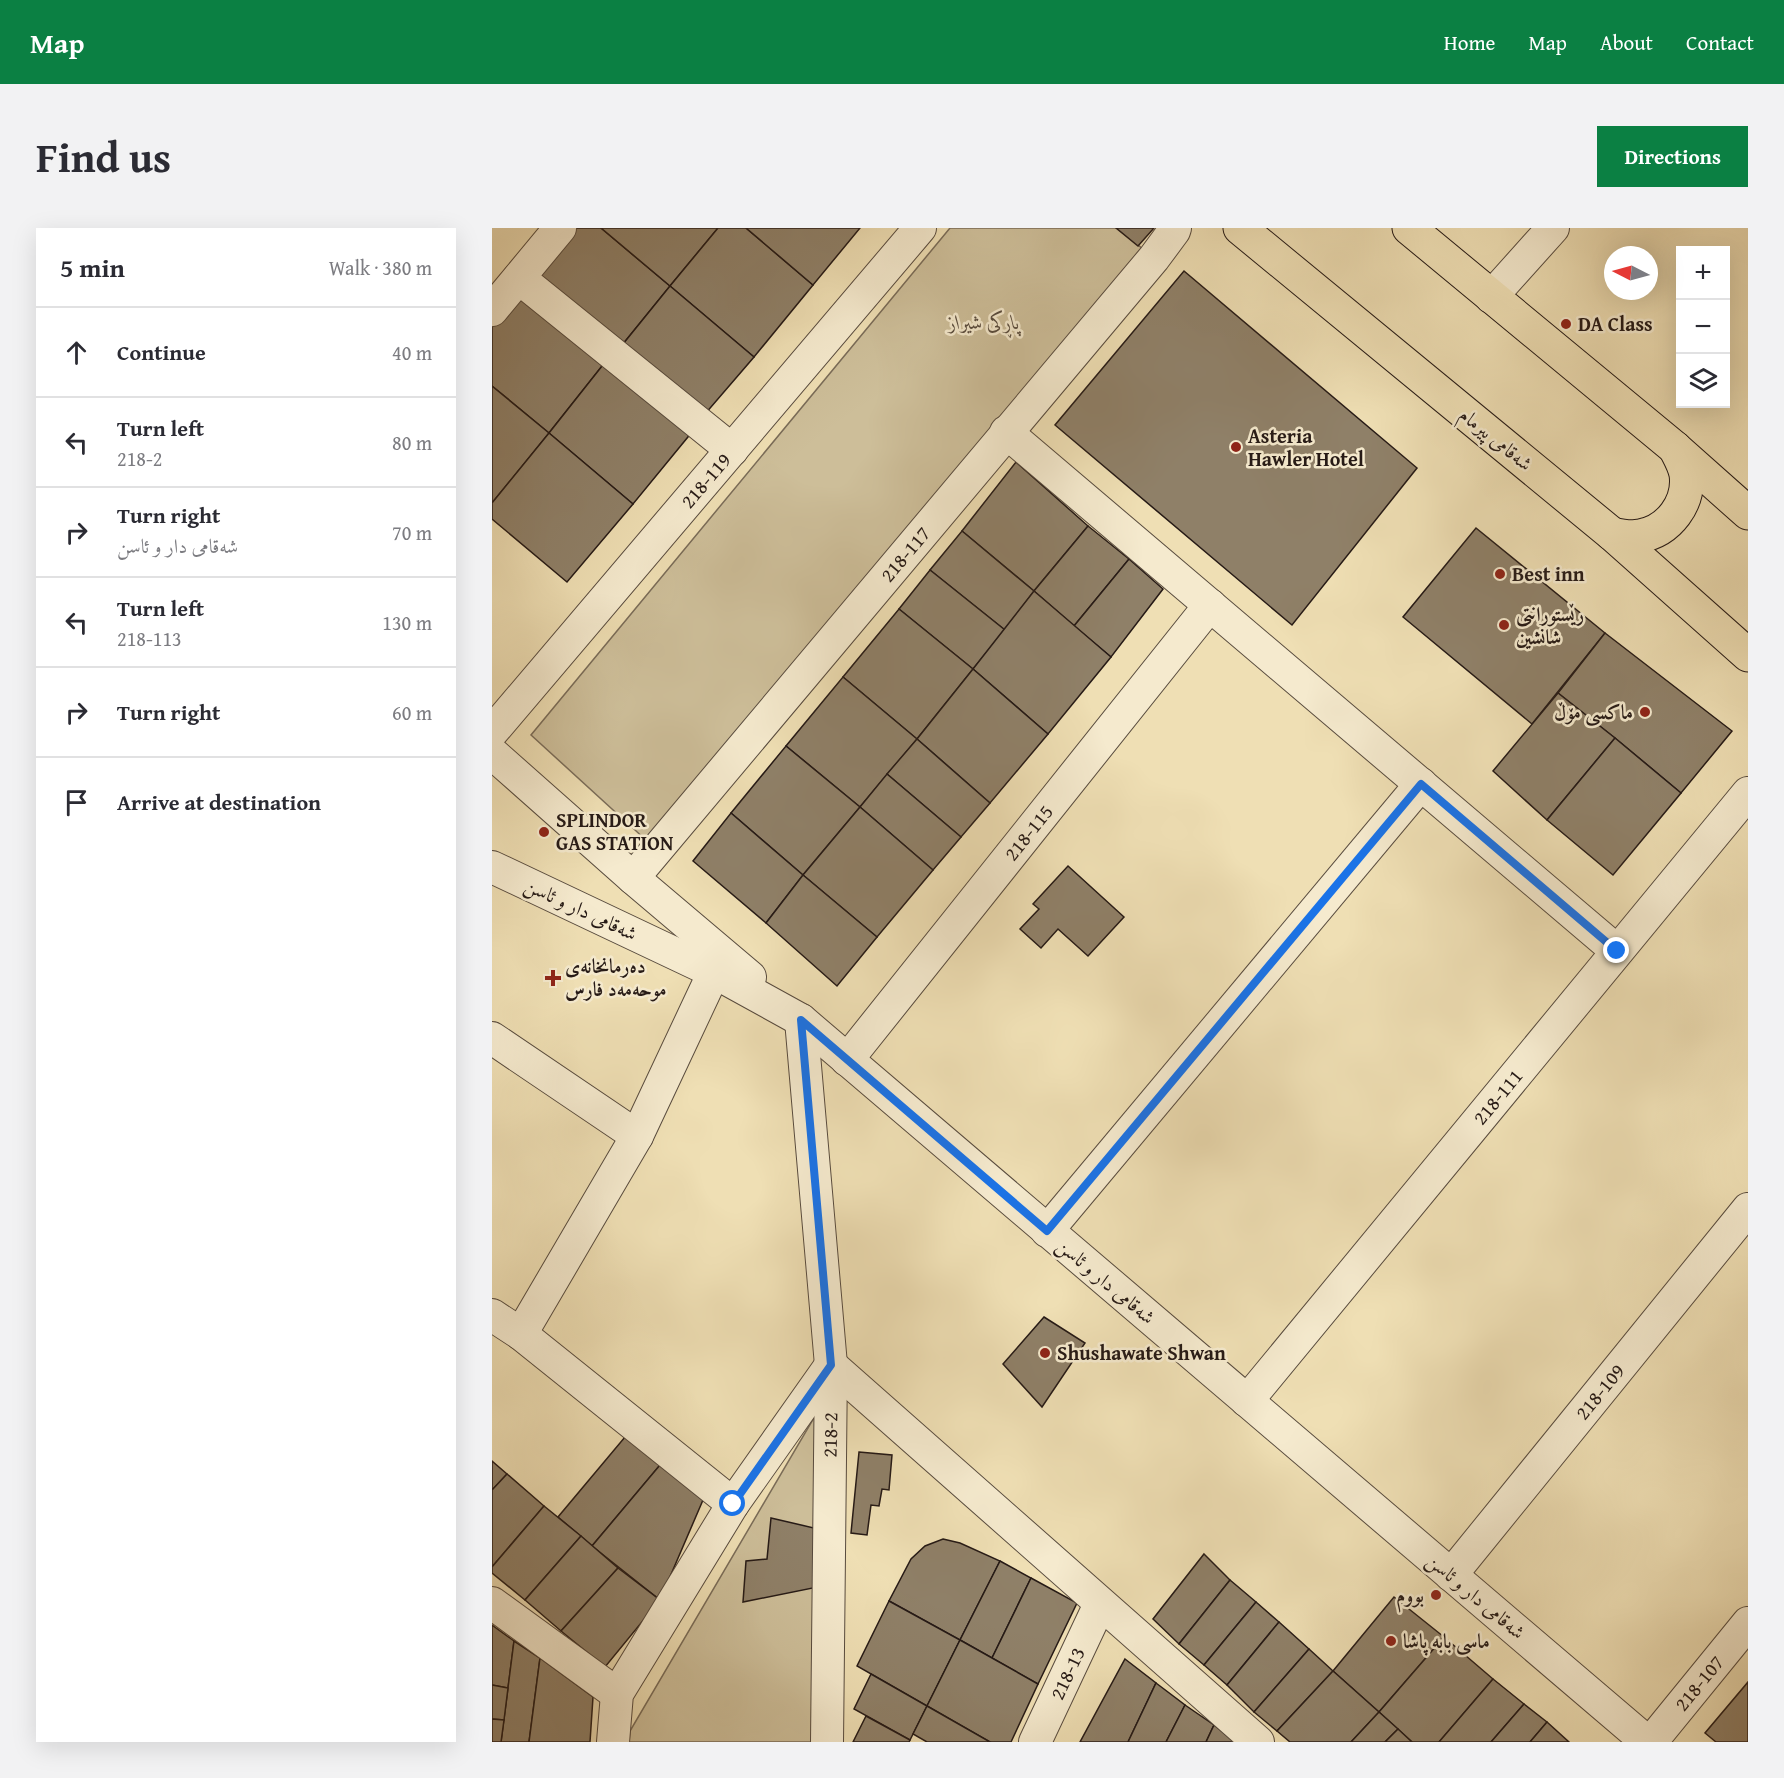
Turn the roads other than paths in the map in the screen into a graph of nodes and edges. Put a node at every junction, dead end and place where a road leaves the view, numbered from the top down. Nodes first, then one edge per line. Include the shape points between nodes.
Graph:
1 (560, 228) edge
2 (920, 228) edge
3 (1240, 228) edge
4 (1409, 228) edge
5 (1553, 228) edge
6 (1175, 230) edge
7 (519, 278) junction
8 (1491, 297) junction
9 (492, 310) edge
10 (1006, 432) junction
11 (1675, 448) junction
12 (732, 450) junction
13 (1748, 513) edge
14 (1612, 534) junction
15 (1210, 605) junction
16 (1748, 655) edge
17 (492, 732) edge
18 (492, 753) edge
19 (1421, 784) junction
20 (1748, 793) edge
21 (492, 867) edge
22 (633, 878) junction
23 (1617, 951) junction
24 (714, 972) junction
25 (801, 1020) junction
26 (492, 1038) edge
27 (848, 1060) junction
28 (637, 1136) junction
29 (1748, 1209) edge
30 (1047, 1231) junction
31 (492, 1315) edge
32 (521, 1334) junction
33 (831, 1365) junction
34 (1247, 1401) junction
35 (733, 1504) junction
36 (1451, 1575) junction
37 (492, 1602) edge
38 (1101, 1604) junction
39 (1748, 1623) edge
40 (617, 1694) junction
41 (613, 1742) edge
42 (827, 1742) edge
43 (1035, 1742) edge
44 (1258, 1742) edge
45 (1649, 1742) edge

1 - 7 street
2 - 12 street, 218-119
3 - 14 highway, شەقامی پیرمام
4 - 8 highway
5 - 8 street
6 - 10 street, 218-117
7 - 9 street
7 - 12 street
8 - 11 highway
10 - 15 street
10 - 22 street, 218-117
11 - 13 highway
11 - 14 highway via 1686,474 1686,488 1675,515 1666,525 1640,536
12 - 17 street, 218-119
14 - 16 highway, شەقامی پیرمام
15 - 19 street
15 - 27 street, 218-115
18 - 22 street
19 - 23 street
19 - 30 street
20 - 23 street, 218-111
21 - 24 street, شەقامی دار و ئاسن
22 - 25 street
23 - 34 street, 218-111
24 - 25 street, شەقامی دار و ئاسن
24 - 28 street
25 - 27 street, شەقامی دار و ئاسن
25 - 33 street, 218-2
26 - 28 street
27 - 30 street, شەقامی دار و ئاسن
28 - 32 street
29 - 36 street, 218-109
30 - 34 street, شەقامی دار و ئاسن
31 - 32 street
32 - 35 street
33 - 35 street
33 - 38 street
33 - 42 street, 218-2
34 - 36 street, شەقامی دار و ئاسن
35 - 40 street
36 - 45 street, شەقامی دار و ئاسن
37 - 40 street
38 - 43 street, 218-13
38 - 44 street
39 - 45 street, 218-107
40 - 41 street

